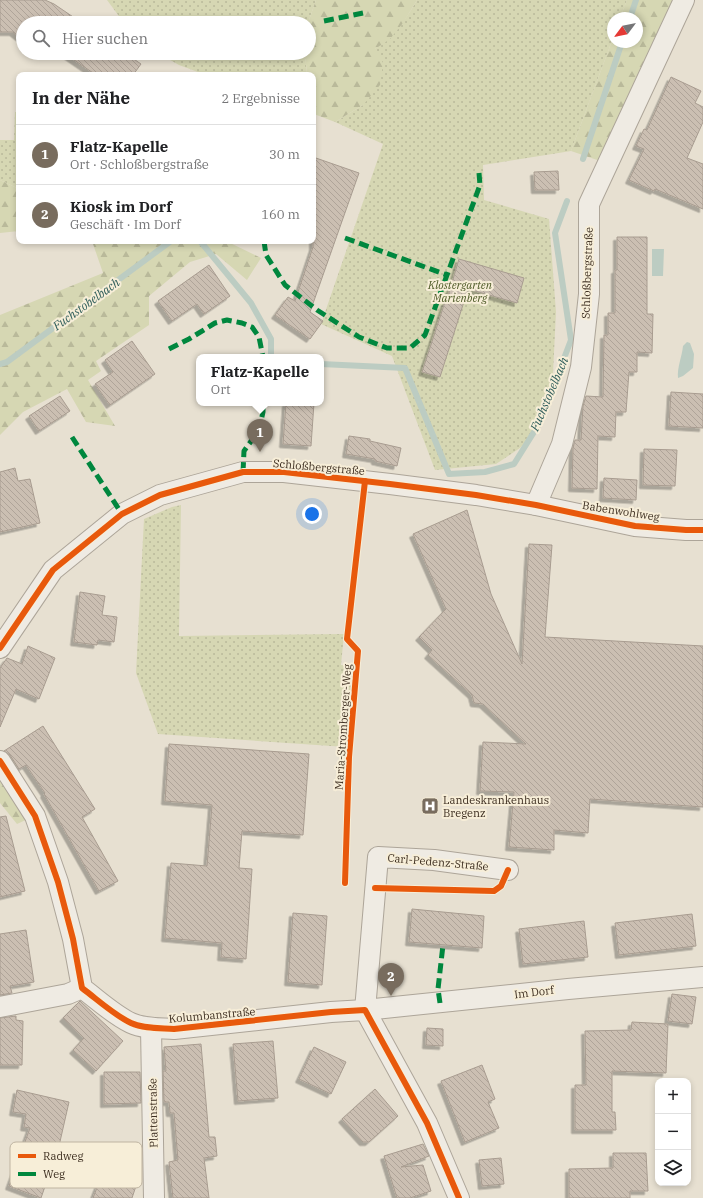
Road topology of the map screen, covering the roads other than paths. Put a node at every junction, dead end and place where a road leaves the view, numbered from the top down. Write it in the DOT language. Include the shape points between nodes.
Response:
graph roads {
  1 [pos="684,0"];
  2 [pos="536,505"];
  3 [pos="703,530"];
  4 [pos="0,648"];
  5 [pos="0,761"];
  6 [pos="508,870"];
  7 [pos="703,977"];
  8 [pos="82,988"];
  9 [pos="0,1008"];
  10 [pos="366,1010"];
  11 [pos="151,1028"];
  12 [pos="154,1198"];
  13 [pos="459,1198"];
  1 -- 2 [label="street, Schloßbergstraße" via="589,204 589,294 581,367 562,444"];
  2 -- 3 [label="street, Babenwohlweg" via="635,526"];
  2 -- 4 [label="street, Schloßbergstraße" via="476,495 284,472 243,472 160,495 122,514 53,570"];
  5 -- 8 [label="street" via="35,816 58,882 73,939"];
  6 -- 10 [label="street, Carl-Pedenz-Straße" via="434,860 378,857"];
  7 -- 10 [label="street, Im Dorf" via="568,988"];
  8 -- 9 [label="street" via="68,994"];
  8 -- 11 [label="street, Kolumbanstraße" via="131,1023"];
  10 -- 11 [label="street, Kolumbanstraße" via="174,1030"];
  10 -- 13 [label="street" via="427,1123"];
  11 -- 12 [label="street, Plattenstraße"];
}
